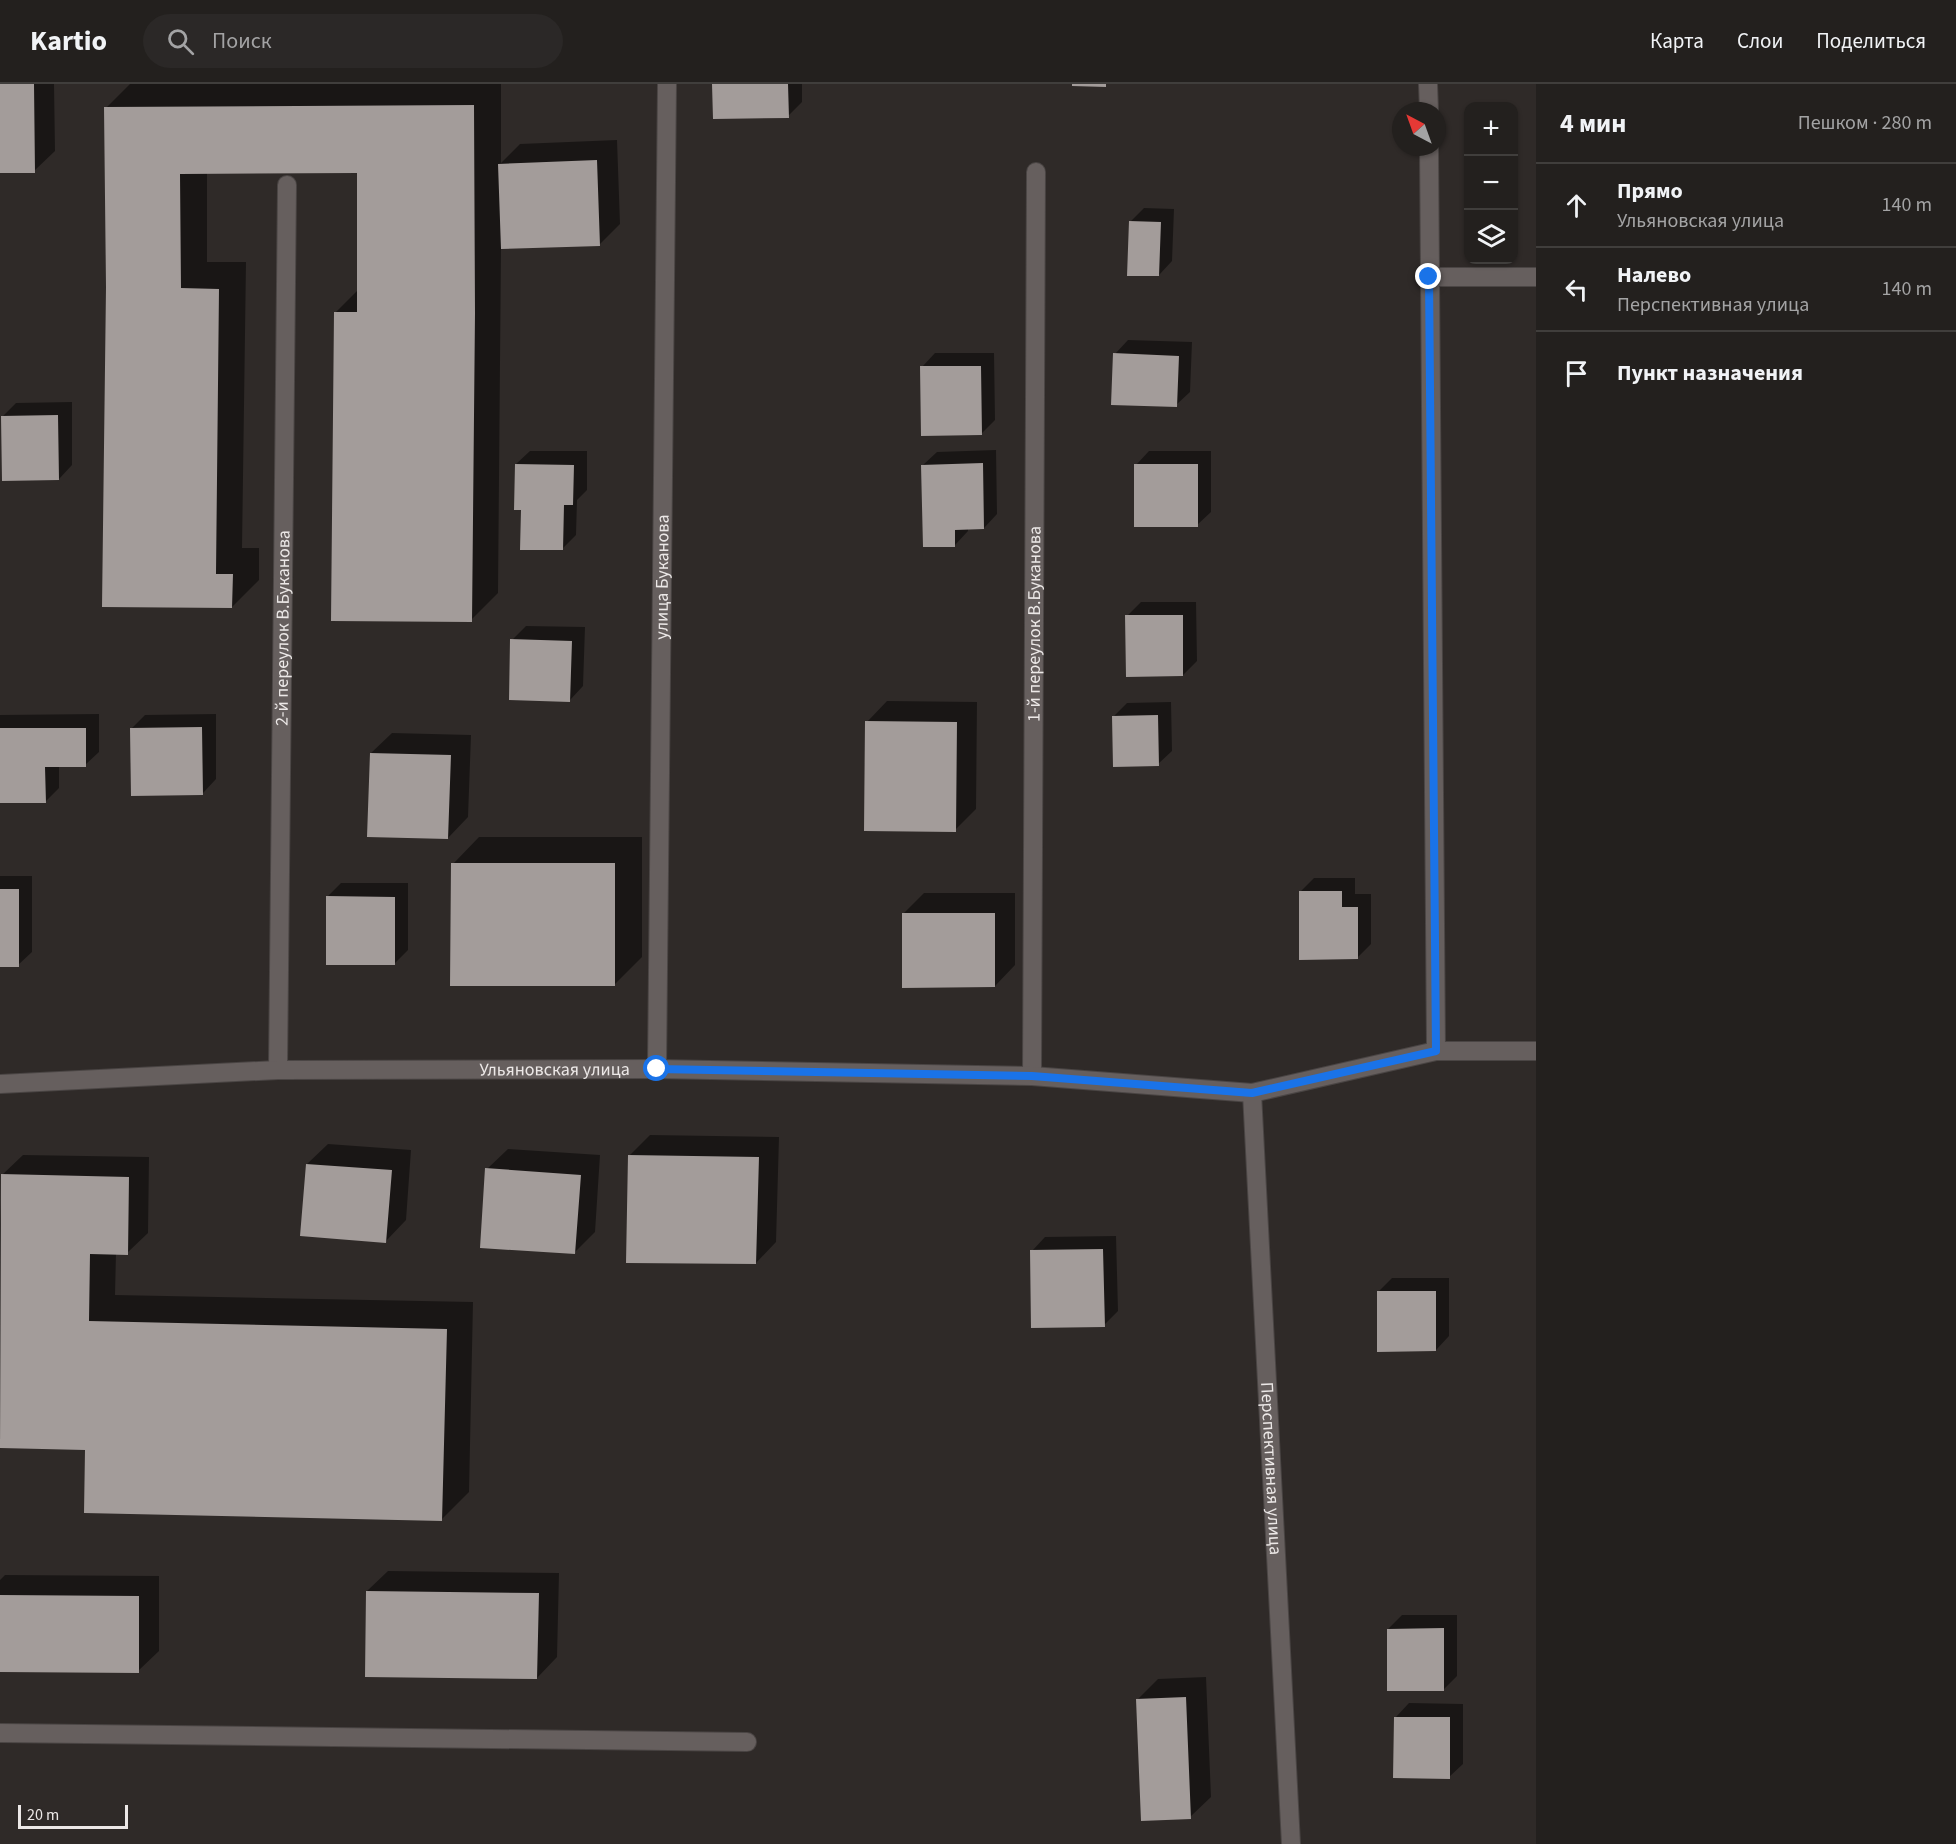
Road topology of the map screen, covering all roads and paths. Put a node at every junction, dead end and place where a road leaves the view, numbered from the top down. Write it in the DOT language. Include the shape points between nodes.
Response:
graph roads {
  1 [pos="667,84"];
  2 [pos="1428,84"];
  3 [pos="1429,102"];
  4 [pos="1429,156"];
  5 [pos="1036,172"];
  6 [pos="287,185"];
  7 [pos="1429,277"];
  8 [pos="1536,277"];
  9 [pos="1436,1051"];
  10 [pos="1536,1051"];
  11 [pos="657,1069"];
  12 [pos="278,1070"];
  13 [pos="1032,1076"];
  14 [pos="0,1084"];
  15 [pos="1252,1093"];
  16 [pos="0,1733"];
  17 [pos="747,1742"];
  18 [pos="1291,1844"];
  1 -- 11 [label="street, улица Буканова"];
  2 -- 3 [label="street"];
  4 -- 7 [label="street"];
  5 -- 13 [label="street, 1-й переулок В.Буканова"];
  6 -- 12 [label="street, 2-й переулок В.Буканова"];
  7 -- 8 [label="street"];
  7 -- 9 [label="street"];
  9 -- 10 [label="street, Ульяновская улица"];
  9 -- 15 [label="street, Ульяновская улица"];
  11 -- 12 [label="street, Ульяновская улица"];
  11 -- 13 [label="street, Ульяновская улица"];
  12 -- 14 [label="street, Ульяновская улица"];
  13 -- 15 [label="street, Ульяновская улица"];
  15 -- 18 [label="street, Перспективная улица"];
  16 -- 17 [label="street"];
}
